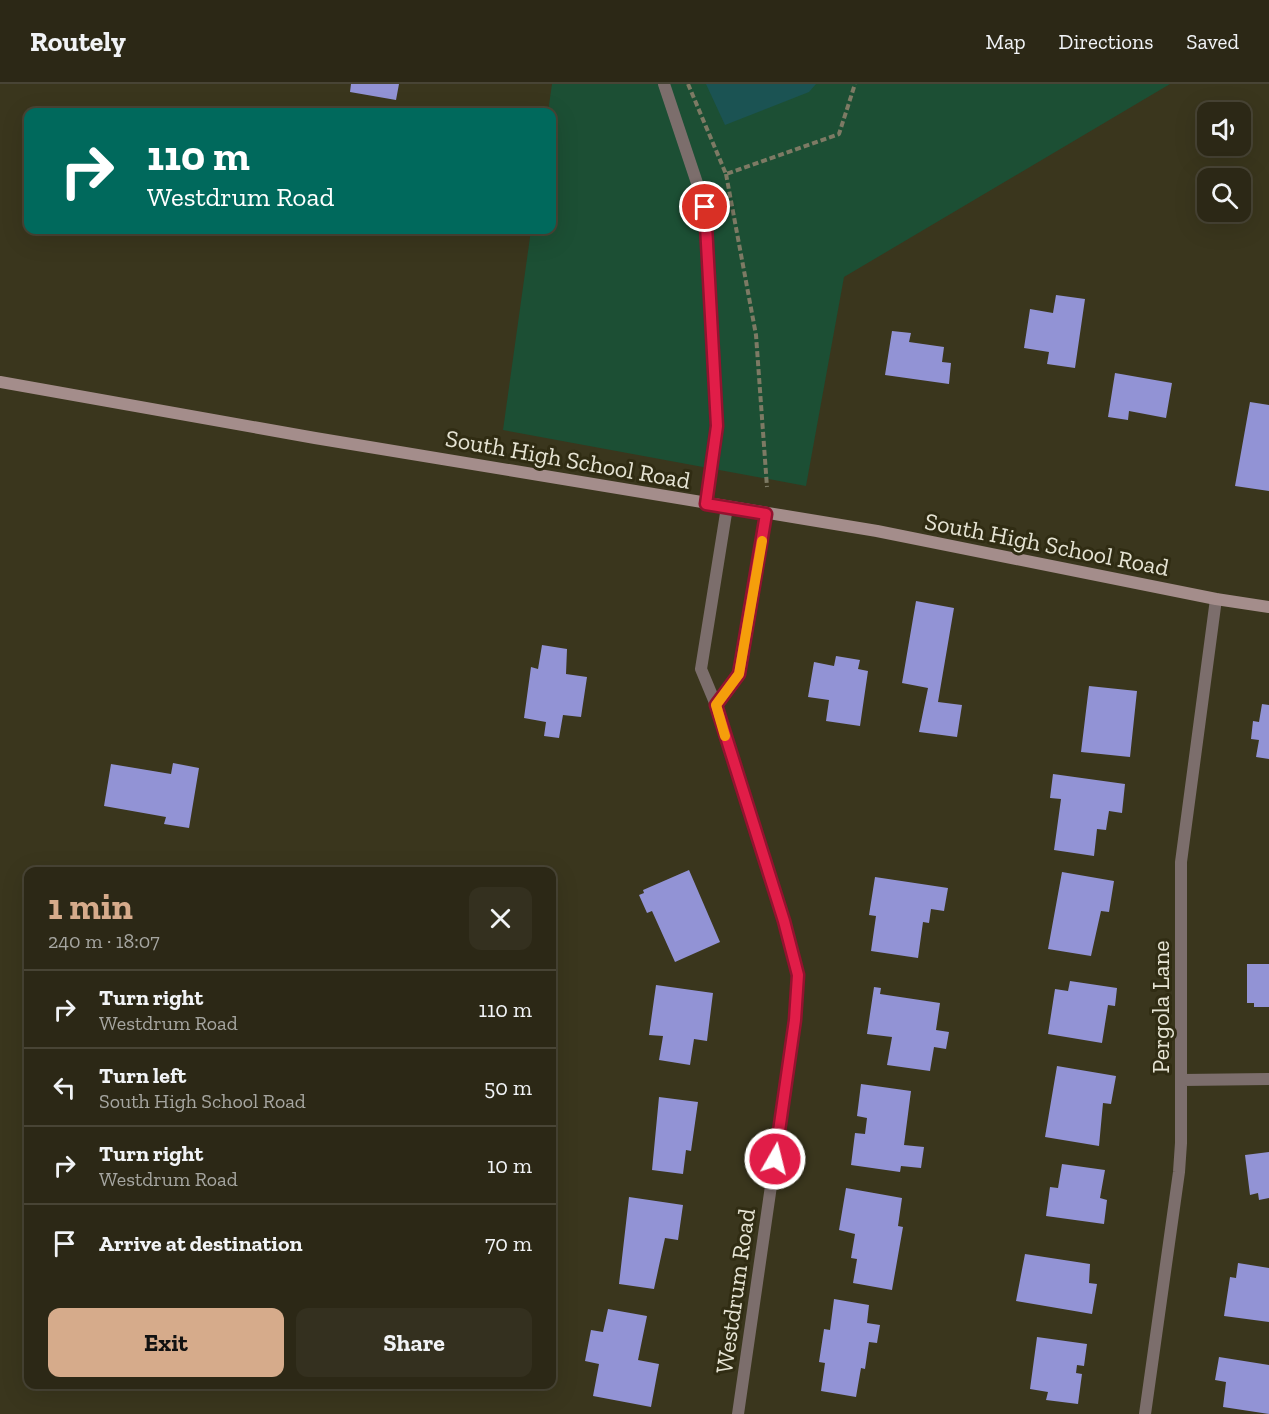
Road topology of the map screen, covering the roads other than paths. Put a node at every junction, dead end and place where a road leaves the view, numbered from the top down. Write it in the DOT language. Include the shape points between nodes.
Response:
graph roads {
  1 [pos="664,84"];
  2 [pos="0,382"];
  3 [pos="706,504"];
  4 [pos="727,507"];
  5 [pos="766,514"];
  6 [pos="1216,599"];
  7 [pos="1269,607"];
  8 [pos="716,705"];
  9 [pos="1269,1079"];
  10 [pos="1182,1080"];
  11 [pos="738,1414"];
  12 [pos="1145,1414"];
  1 -- 3 [label="street" via="705,207 717,426"];
  2 -- 3 [label="street, South High School Road"];
  3 -- 4 [label="street, South High School Road"];
  4 -- 5 [label="street, South High School Road"];
  4 -- 8 [label="street, Westdrum Road" via="701,669"];
  5 -- 6 [label="street, South High School Road" via="877,531"];
  5 -- 8 [label="street" via="739,674"];
  6 -- 7 [label="street, South High School Road"];
  6 -- 10 [label="street, Pergola Lane" via="1181,862"];
  8 -- 11 [label="street, Westdrum Road" via="798,975 795,1020"];
  9 -- 10 [label="street"];
  10 -- 12 [label="street, Pergola Lane" via="1179,1173"];
}
